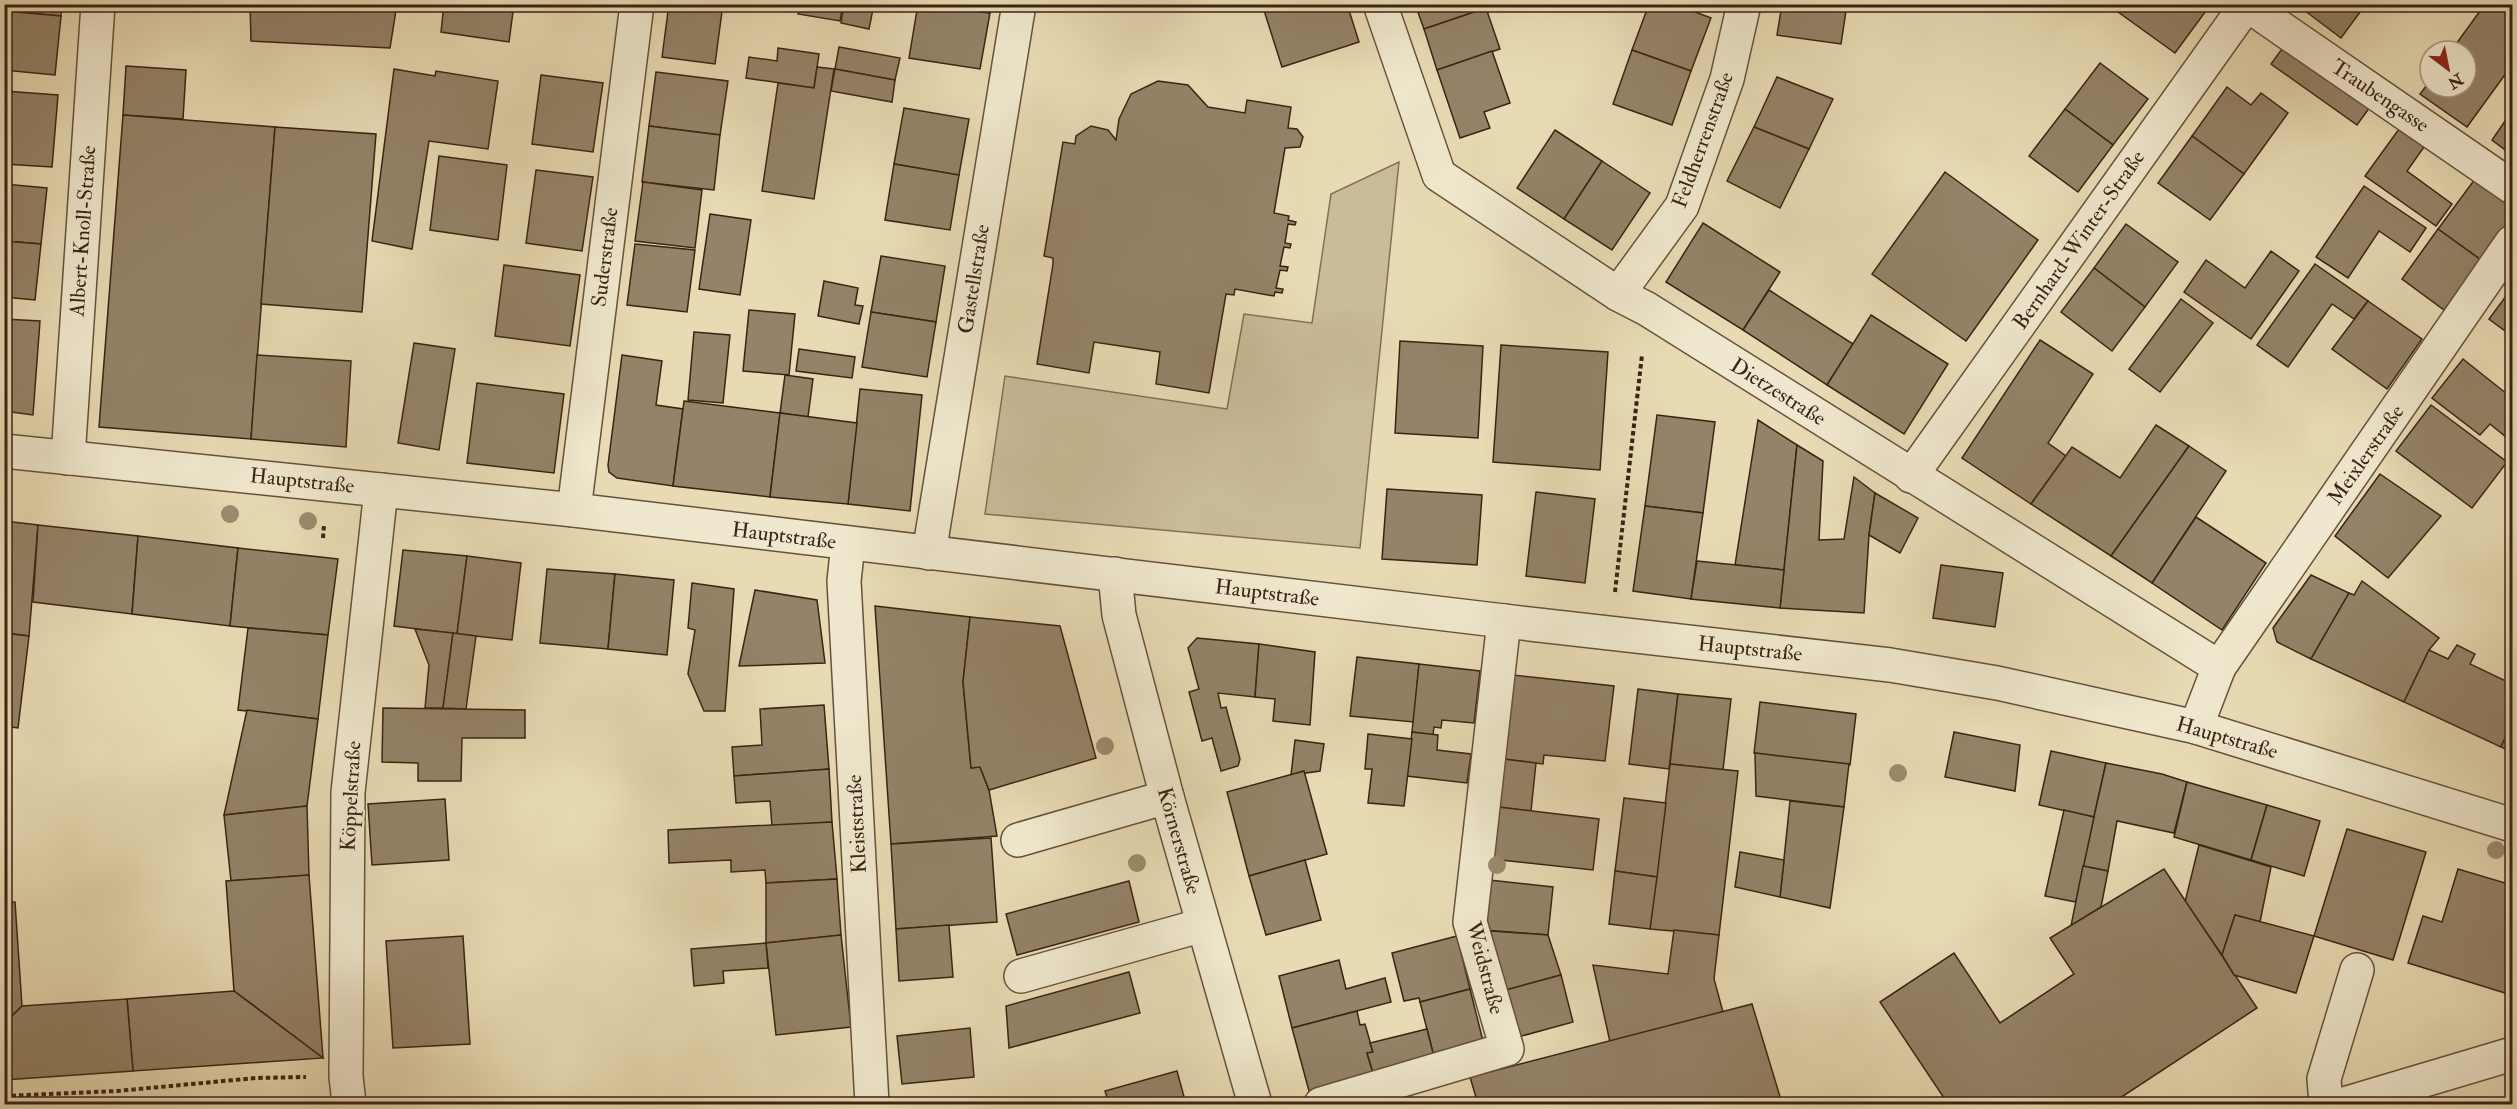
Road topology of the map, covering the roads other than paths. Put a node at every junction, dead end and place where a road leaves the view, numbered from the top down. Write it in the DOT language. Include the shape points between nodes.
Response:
graph roads {
  1 [pos="98,4"];
  2 [pos="637,4"];
  3 [pos="1019,4"];
  4 [pos="1380,4"];
  5 [pos="1744,4"];
  6 [pos="2246,5"];
  7 [pos="2512,187"];
  8 [pos="2512,242"];
  9 [pos="1618,294"];
  10 [pos="4,451"];
  11 [pos="68,458"];
  12 [pos="1911,476"];
  13 [pos="381,490"];
  14 [pos="574,510"];
  15 [pos="848,544"];
  16 [pos="929,553"];
  17 [pos="1115,574"];
  18 [pos="1504,621"];
  19 [pos="2219,667"];
  20 [pos="2196,727"];
  21 [pos="1167,797"];
  22 [pos="2512,825"];
  23 [pos="1018,840"];
  24 [pos="1203,925"];
  25 [pos="2357,970"];
  26 [pos="1021,976"];
  27 [pos="2512,1054"];
  28 [pos="348,1090"];
  29 [pos="872,1104"];
  30 [pos="1255,1104"];
  31 [pos="1321,1104"];
  32 [pos="2326,1104"];
  33 [pos="2344,1104"];
  1 -- 11 [label="street, Albert-Knoll-Straße"];
  2 -- 14 [label="street, Suderstraße"];
  3 -- 16 [label="street, Gastellstraße"];
  4 -- 9 [label="street, Dietzestraße" via="1438,175"];
  5 -- 9 [label="street, Feldherrenstraße" via="1727,79 1682,206"];
  6 -- 7 [label="street, Traubengasse"];
  6 -- 12 [label="street, Bernhard-Winter-Straße"];
  8 -- 19 [label="street, Meixlerstraße"];
  9 -- 12 [label="street, Dietzestraße"];
  10 -- 11 [label="street, Hauptstraße"];
  11 -- 13 [label="street, Hauptstraße"];
  12 -- 19 [label="street, Dietzestraße"];
  13 -- 14 [label="street, Hauptstraße"];
  13 -- 28 [label="street, Köppelstraße" via="348,792"];
  14 -- 15 [label="street, Hauptstraße"];
  15 -- 16 [label="street, Hauptstraße"];
  15 -- 29 [label="street, Kleiststraße" via="844,581"];
  16 -- 17 [label="street, Hauptstraße"];
  17 -- 18 [label="street, Hauptstraße"];
  17 -- 21 [label="street, Körnerstraße" via="1119,615"];
  18 -- 20 [label="street, Hauptstraße" via="1890,665 1997,682"];
  18 -- 31 [label="street, Weidstraße" via="1470,922 1508,1048"];
  19 -- 20 [label="street"];
  20 -- 22 [label="street, Hauptstraße"];
  21 -- 23 [label="street"];
  21 -- 24 [label="street, Körnerstraße"];
  24 -- 26 [label="street"];
  24 -- 30 [label="street, Körnerstraße"];
  25 -- 32 [label="street" via="2324,1078"];
  27 -- 33 [label="street"];
}
